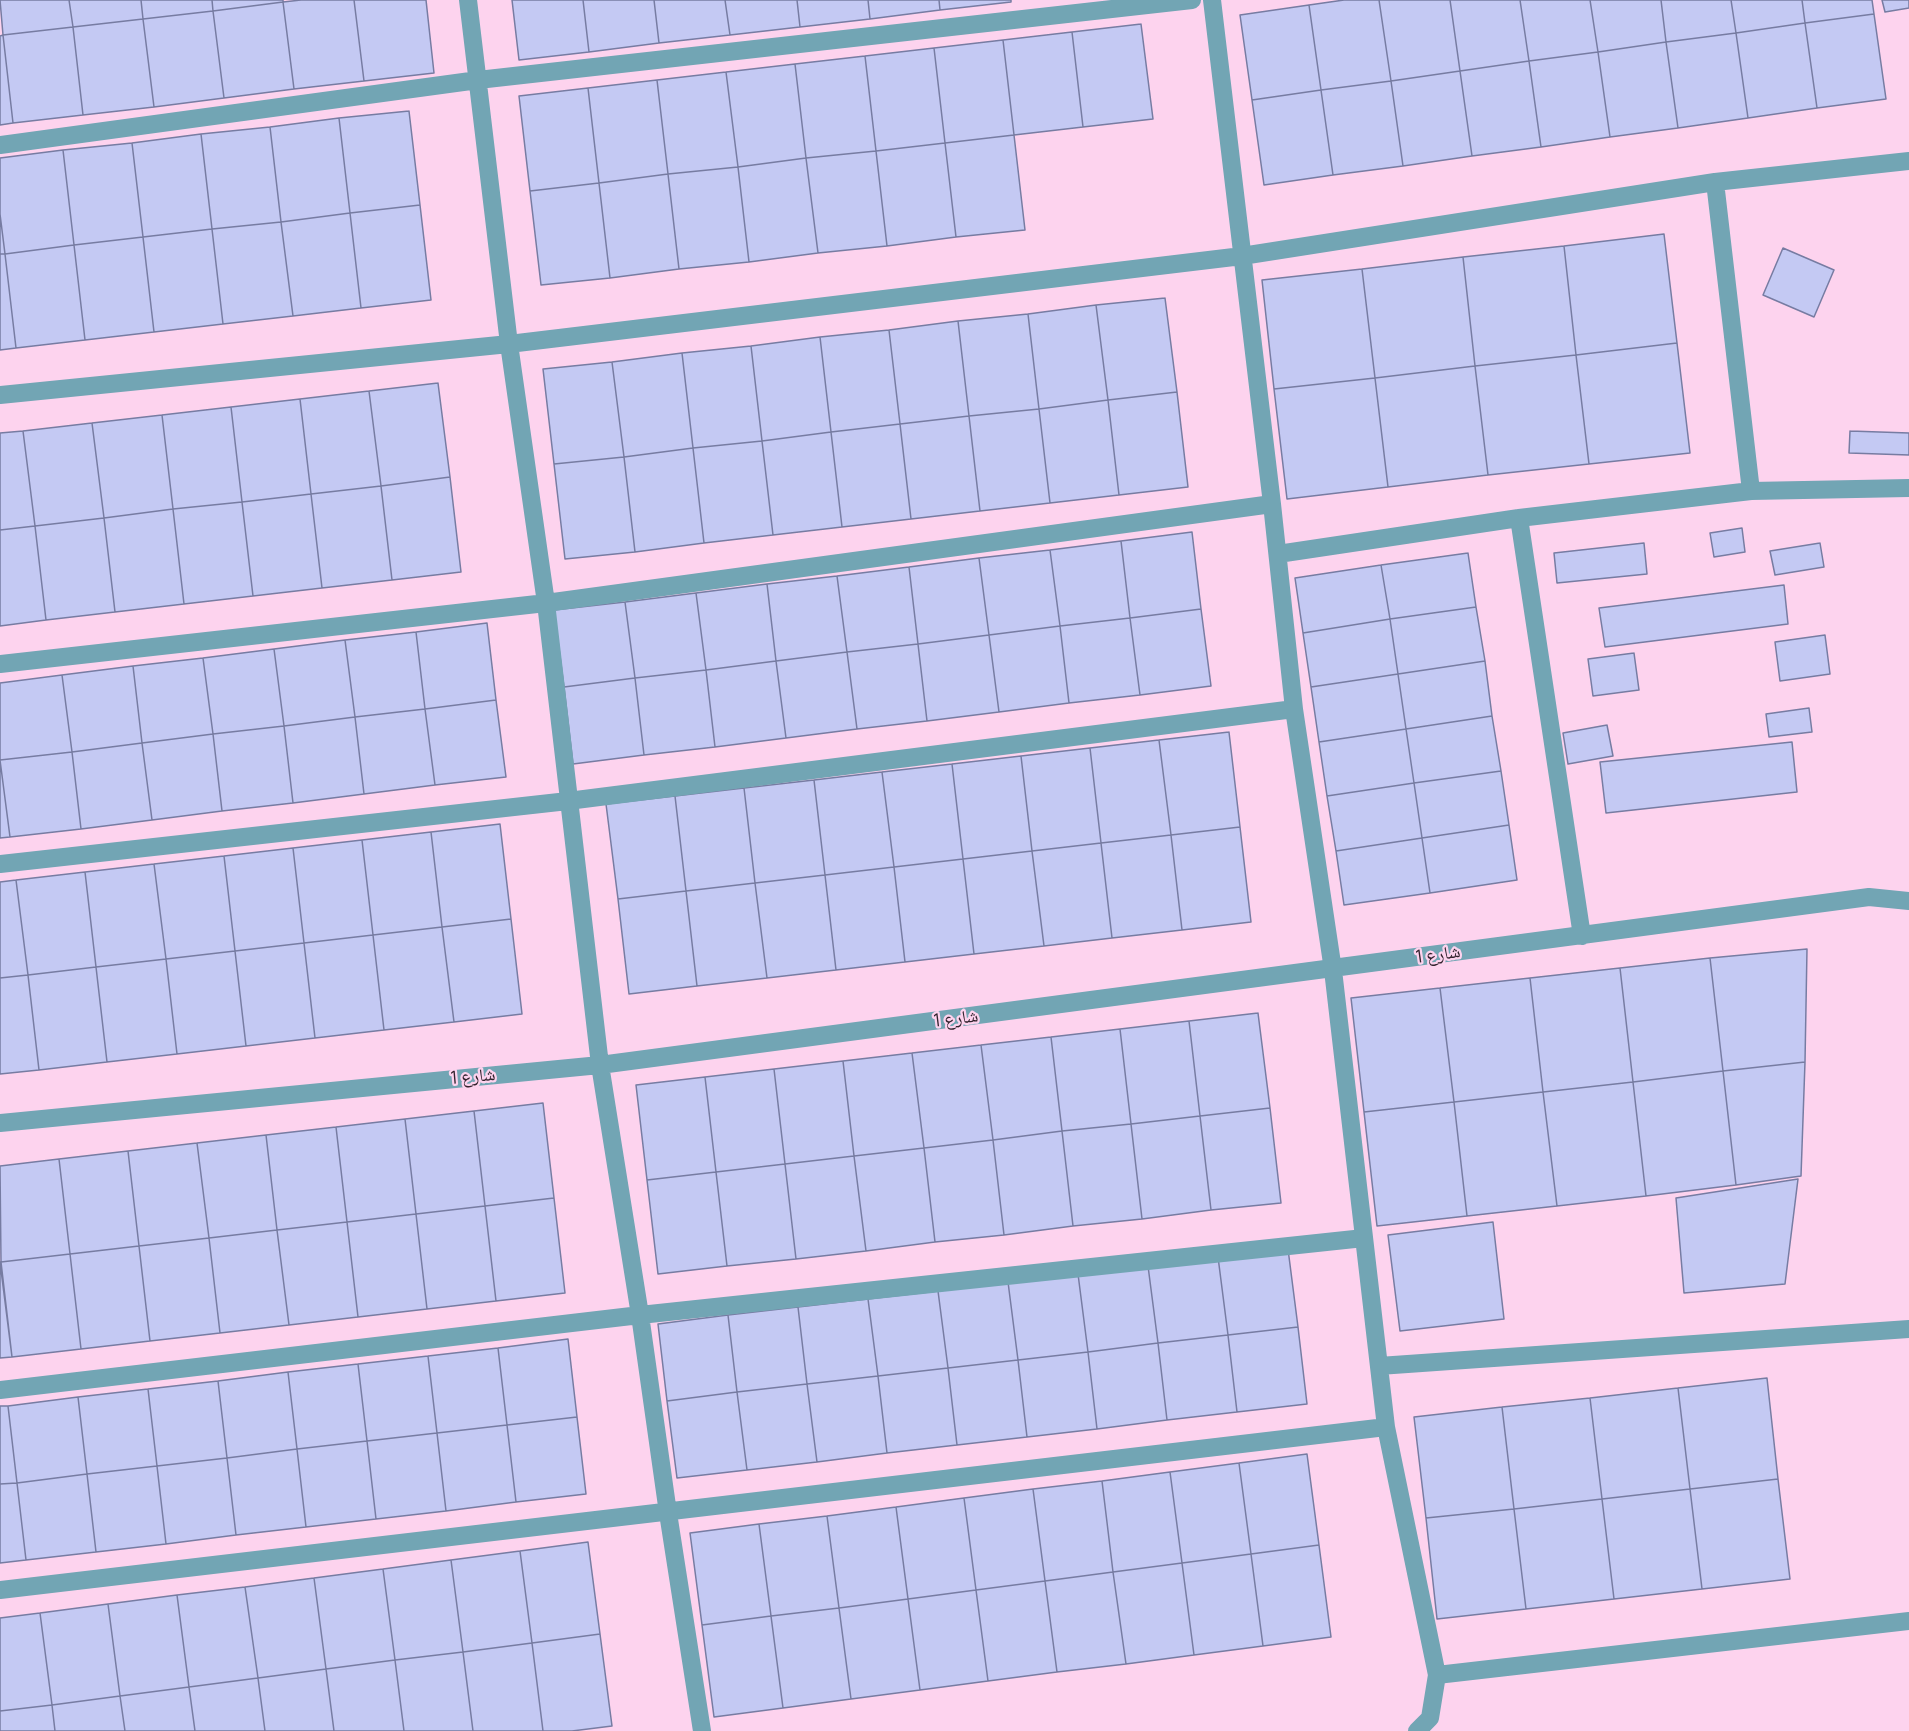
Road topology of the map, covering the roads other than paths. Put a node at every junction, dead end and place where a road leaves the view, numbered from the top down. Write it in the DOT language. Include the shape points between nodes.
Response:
graph roads {
  1 [pos="468,0"];
  2 [pos="1192,0"];
  3 [pos="1212,0"];
  4 [pos="478,80"];
  5 [pos="0,145"];
  6 [pos="1909,161"];
  7 [pos="1715,183"];
  8 [pos="1242,256"];
  9 [pos="509,344"];
  10 [pos="0,395"];
  11 [pos="1909,488"];
  12 [pos="1751,491"];
  13 [pos="1272,504"];
  14 [pos="1519,518"];
  15 [pos="1278,554"];
  16 [pos="546,603"];
  17 [pos="0,664"];
  18 [pos="1294,709"];
  19 [pos="568,801"];
  20 [pos="0,864"];
  21 [pos="1909,901"];
  22 [pos="1582,936"];
  23 [pos="1333,969"];
  24 [pos="600,1065"];
  25 [pos="0,1123"];
  26 [pos="1364,1238"];
  27 [pos="640,1315"];
  28 [pos="1909,1329"];
  29 [pos="1379,1366"];
  30 [pos="0,1390"];
  31 [pos="1386,1428"];
  32 [pos="668,1513"];
  33 [pos="0,1590"];
  34 [pos="1909,1621"];
  35 [pos="1437,1675"];
  36 [pos="702,1731"];
  37 [pos="1417,1731"];
  1 -- 4 [label="street"];
  2 -- 4 [label="street"];
  3 -- 8 [label="street"];
  4 -- 5 [label="street"];
  4 -- 9 [label="street"];
  6 -- 7 [label="street"];
  7 -- 8 [label="street"];
  7 -- 12 [label="street"];
  8 -- 9 [label="street"];
  8 -- 13 [label="street"];
  9 -- 10 [label="street"];
  9 -- 16 [label="street"];
  11 -- 12 [label="street"];
  12 -- 14 [label="street"];
  13 -- 15 [label="street"];
  13 -- 16 [label="street"];
  14 -- 15 [label="street"];
  14 -- 22 [label="street"];
  15 -- 18 [label="street"];
  16 -- 17 [label="street"];
  16 -- 19 [label="street"];
  18 -- 19 [label="street"];
  18 -- 23 [label="street"];
  19 -- 20 [label="street"];
  19 -- 24 [label="street"];
  21 -- 22 [label="street, شارع 1" via="1869,897"];
  22 -- 23 [label="street, شارع 1"];
  23 -- 24 [label="street, شارع 1"];
  23 -- 26 [label="street"];
  24 -- 25 [label="street, شارع 1"];
  24 -- 27 [label="street"];
  26 -- 27 [label="street"];
  26 -- 29 [label="street"];
  27 -- 30 [label="street"];
  27 -- 32 [label="street"];
  28 -- 29 [label="street"];
  29 -- 31 [label="street"];
  31 -- 32 [label="street"];
  31 -- 35 [label="street"];
  32 -- 33 [label="street"];
  32 -- 36 [label="street"];
  34 -- 35 [label="street"];
  35 -- 37 [label="street" via="1430,1718"];
}
